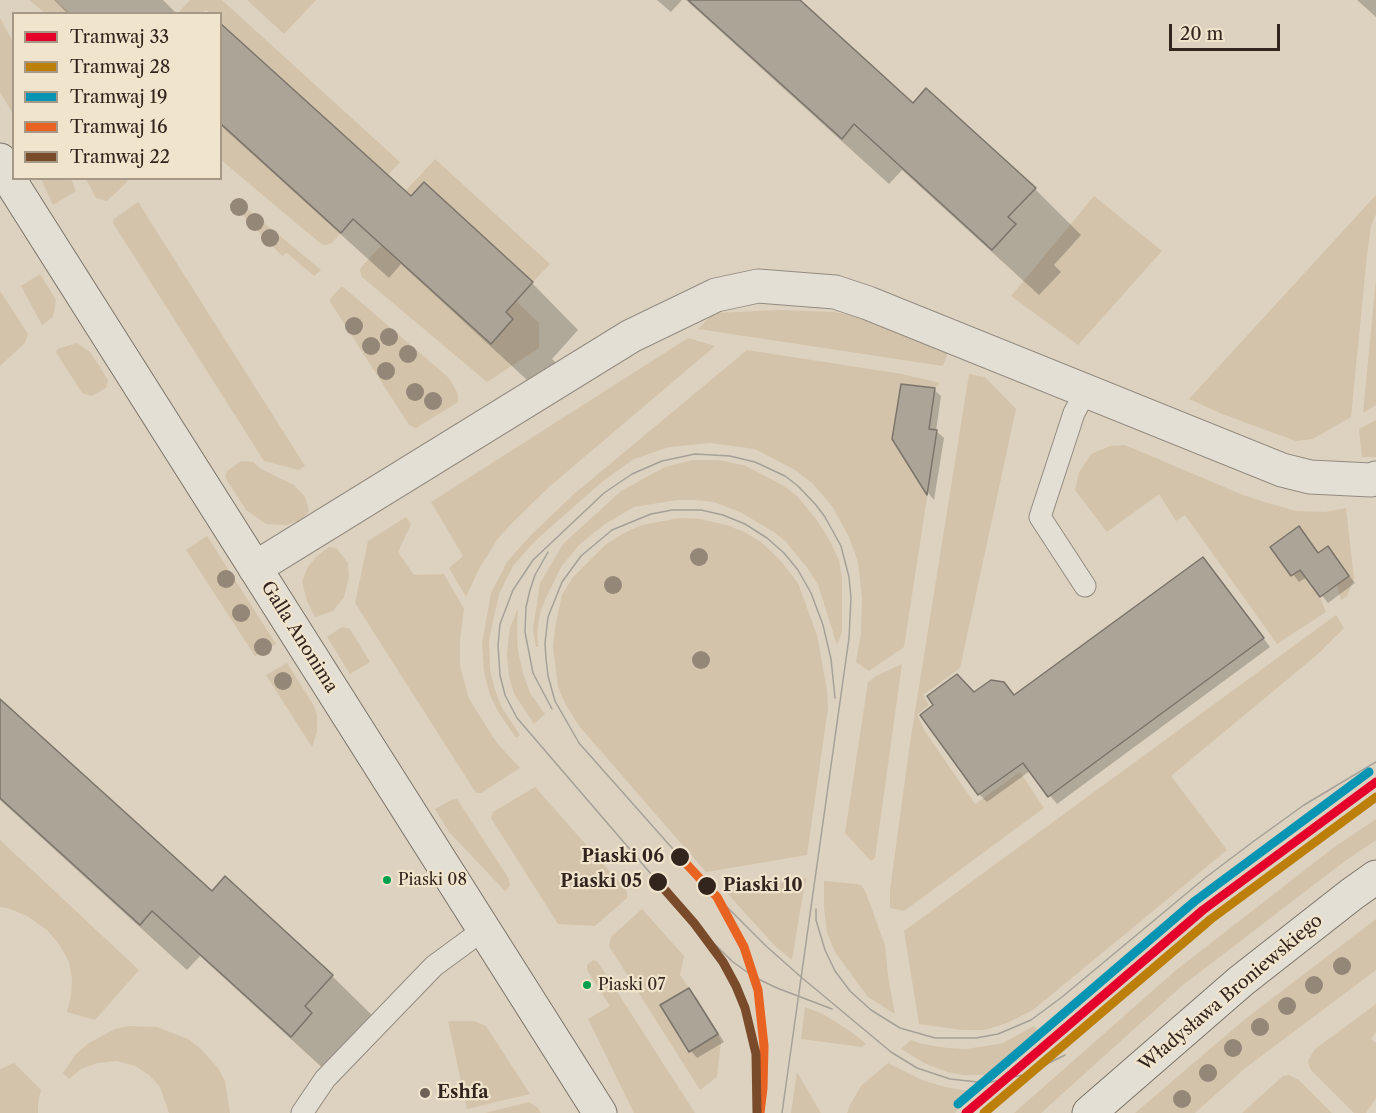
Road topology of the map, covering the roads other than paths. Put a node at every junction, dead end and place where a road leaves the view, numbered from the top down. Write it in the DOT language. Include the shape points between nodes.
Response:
graph roads {
  1 [pos="0,160"];
  2 [pos="1086,391"];
  3 [pos="1376,478"];
  4 [pos="255,568"];
  5 [pos="1085,586"];
  6 [pos="1376,877"];
  7 [pos="483,930"];
  8 [pos="302,1113"];
  9 [pos="600,1113"];
  10 [pos="1089,1113"];
  1 -- 4 [label="street, Galla Anonima"];
  2 -- 3 [label="street" via="1282,470 1310,477"];
  2 -- 4 [label="street" via="835,292 758,286 716,295 631,336"];
  2 -- 5 [label="lane" via="1074,413 1040,517"];
  4 -- 7 [label="street, Galla Anonima"];
  6 -- 10 [label="street, Władysława Broniewskiego" via="1241,981"];
  7 -- 8 [label="lane" via="434,966 325,1079"];
  7 -- 9 [label="street, Galla Anonima"];
}
